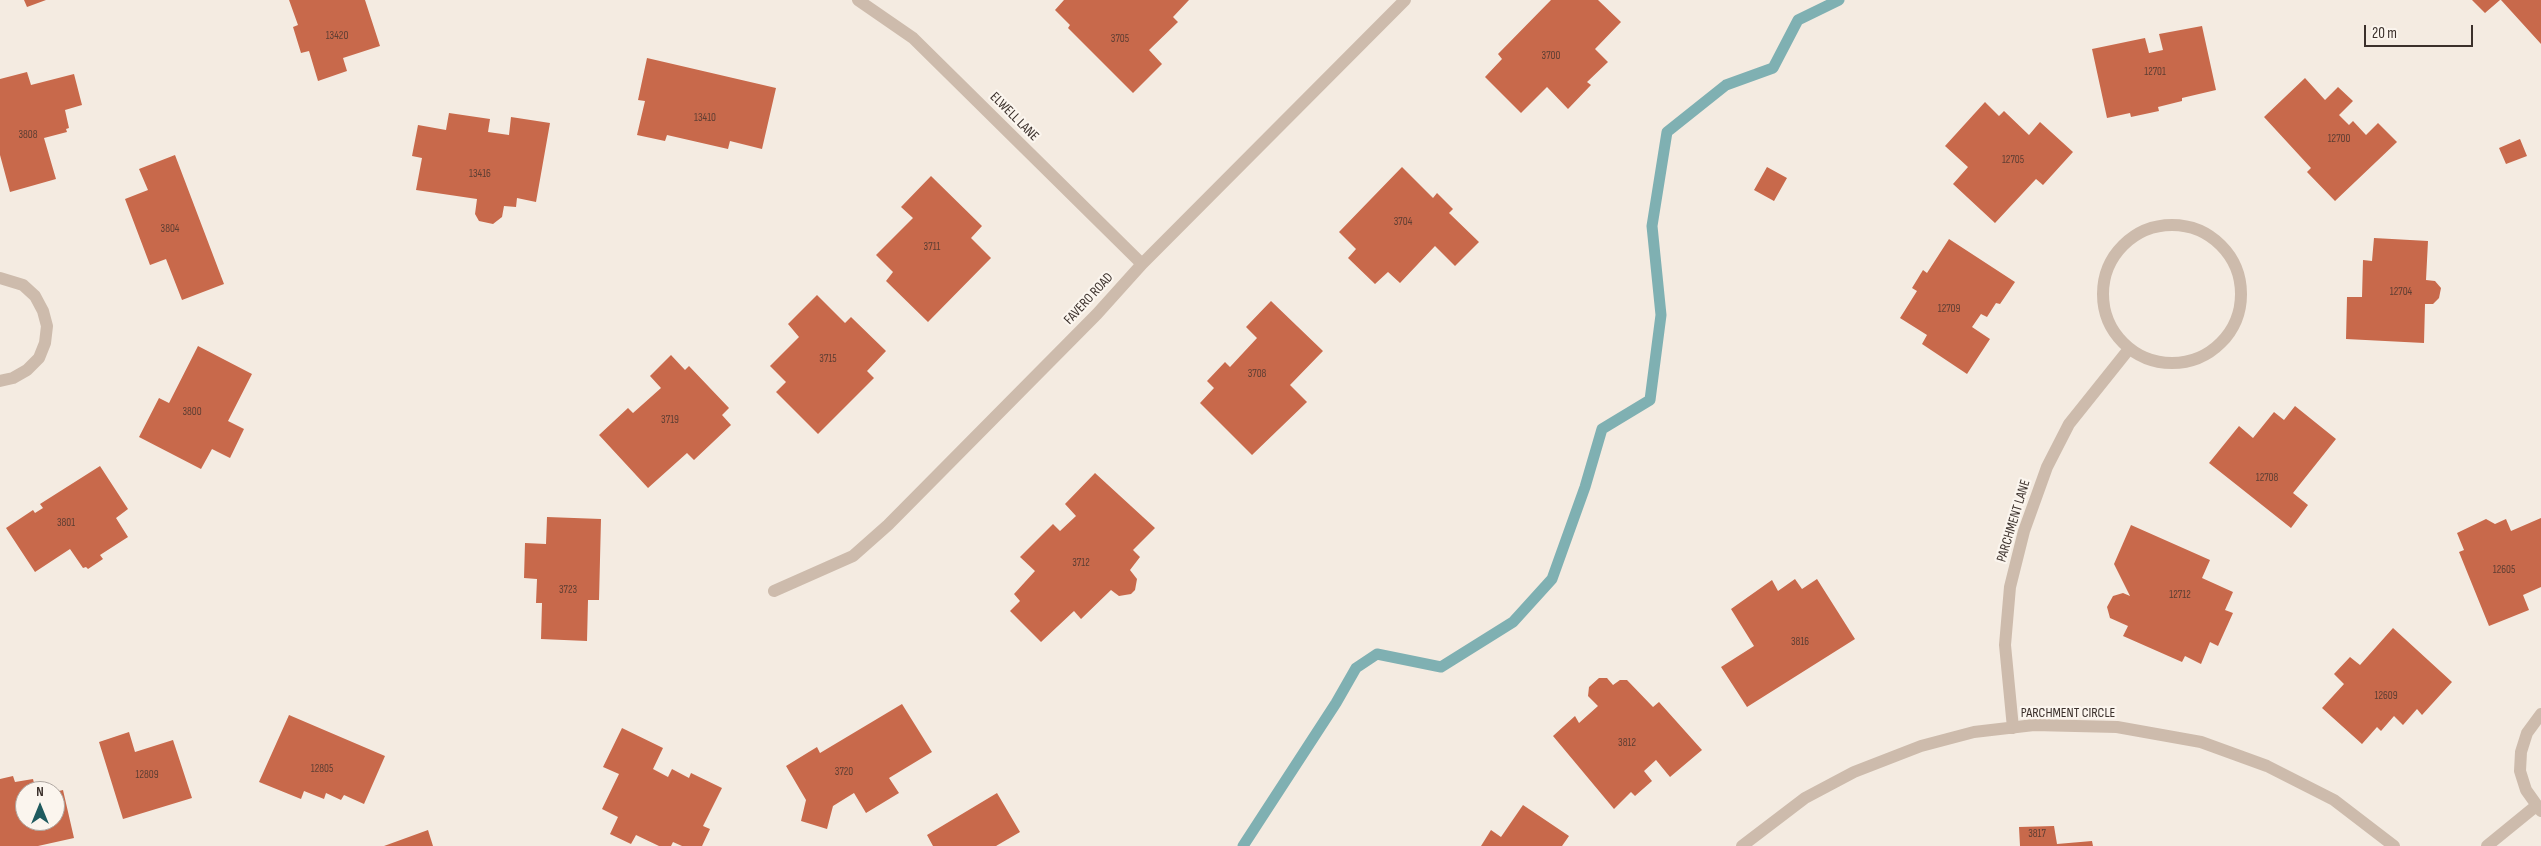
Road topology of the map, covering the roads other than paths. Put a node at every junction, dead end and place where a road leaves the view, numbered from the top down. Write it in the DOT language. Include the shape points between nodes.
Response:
graph roads {
  1 [pos="858,0"];
  2 [pos="1405,0"];
  3 [pos="1142,264"];
  4 [pos="0,278"];
  5 [pos="2129,349"];
  6 [pos="0,381"];
  7 [pos="774,591"];
  8 [pos="2541,714"];
  9 [pos="2013,728"];
  10 [pos="2538,808"];
  11 [pos="1742,846"];
  12 [pos="2394,846"];
  13 [pos="2487,846"];
  1 -- 3 [label="street, ELWELL LANE" via="912,38"];
  2 -- 3 [label="street, FAVERO ROAD"];
  3 -- 7 [label="street, FAVERO ROAD" via="888,525 853,556"];
  4 -- 6 [label="street" via="23,285 35,296 47,326 45,343 38,358 27,370"];
  5 -- 5 [label="street" via="2165,363 2185,362 2203,356 2220,344 2232,329 2239,310 2238,272 2215,240 2198,230 2159,226 2124,244 2104,278 2102,297 2106,317 2115,334"];
  5 -- 9 [label="street, PARCHMENT LANE" via="2069,424 2047,467 2024,531 2010,587 2005,645"];
  8 -- 10 [label="street" via="2526,733 2520,771 2526,790"];
  9 -- 11 [label="street, PARCHMENT CIRCLE" via="1974,732 1921,746 1854,772 1805,798"];
  9 -- 12 [label="street, PARCHMENT CIRCLE" via="2034,725 2118,727 2201,742 2267,766 2334,800"];
  10 -- 13 [label="street"];
}
